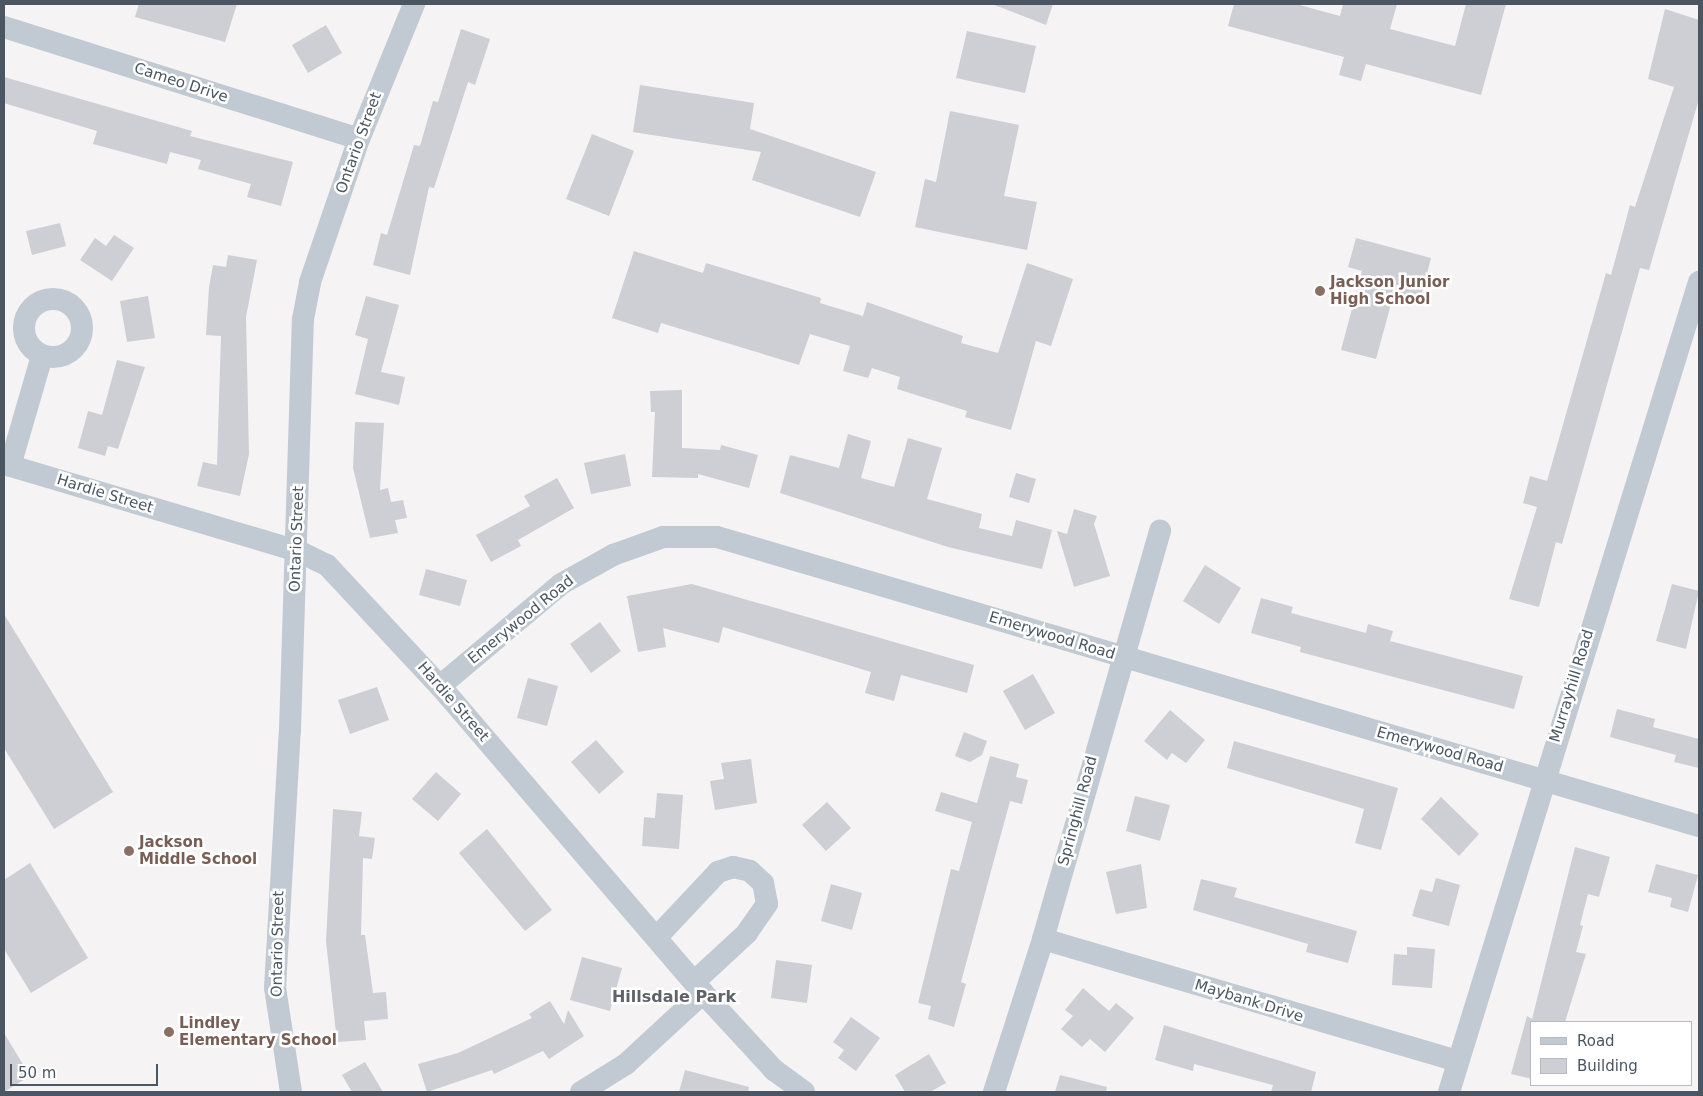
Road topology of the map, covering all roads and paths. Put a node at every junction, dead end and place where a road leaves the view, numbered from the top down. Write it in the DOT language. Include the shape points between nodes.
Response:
graph roads {
  1 [pos="414,4"];
  2 [pos="4,27"];
  3 [pos="359,139"];
  4 [pos="1699,282"];
  5 [pos="42,356"];
  6 [pos="7,465"];
  7 [pos="1160,530"];
  8 [pos="298,550"];
  9 [pos="1121,656"];
  10 [pos="440,686"];
  11 [pos="1543,780"];
  12 [pos="1699,826"];
  13 [pos="656,938"];
  14 [pos="1043,939"];
  15 [pos="698,988"];
  16 [pos="1457,1061"];
  17 [pos="291,1092"];
  18 [pos="582,1092"];
  19 [pos="804,1092"];
  20 [pos="994,1092"];
  21 [pos="1449,1092"];
  1 -- 3 [label="street, Ontario Street"];
  2 -- 3 [label="street, Cameo Drive"];
  3 -- 8 [label="street, Ontario Street" via="310,282 303,319"];
  4 -- 11 [label="street, Murrayhill Road"];
  5 -- 6 [label="street"];
  6 -- 8 [label="street, Hardie Street"];
  7 -- 9 [label="street, Springhill Road"];
  8 -- 10 [label="street, Hardie Street" via="328,565"];
  8 -- 17 [label="street, Ontario Street" via="275,988"];
  9 -- 10 [label="street, Emerywood Road" via="718,537 663,537 613,555 561,584"];
  9 -- 11 [label="street, Emerywood Road"];
  9 -- 14 [label="street, Springhill Road"];
  10 -- 13 [label="street, Hardie Street"];
  11 -- 12 [label="street, Emerywood Road"];
  11 -- 16 [label="street, Murrayhill Road"];
  13 -- 15 [label="street, Hardie Street"];
  13 -- 15 [label="street" via="718,872 742,869 764,883 767,904 747,933"];
  14 -- 16 [label="street, Maybank Drive"];
  14 -- 20 [label="street, Springhill Road"];
  15 -- 18 [label="street" via="626,1064"];
  15 -- 19 [label="street, Hardie Street" via="774,1070"];
  16 -- 21 [label="street, Murrayhill Road"];
}
